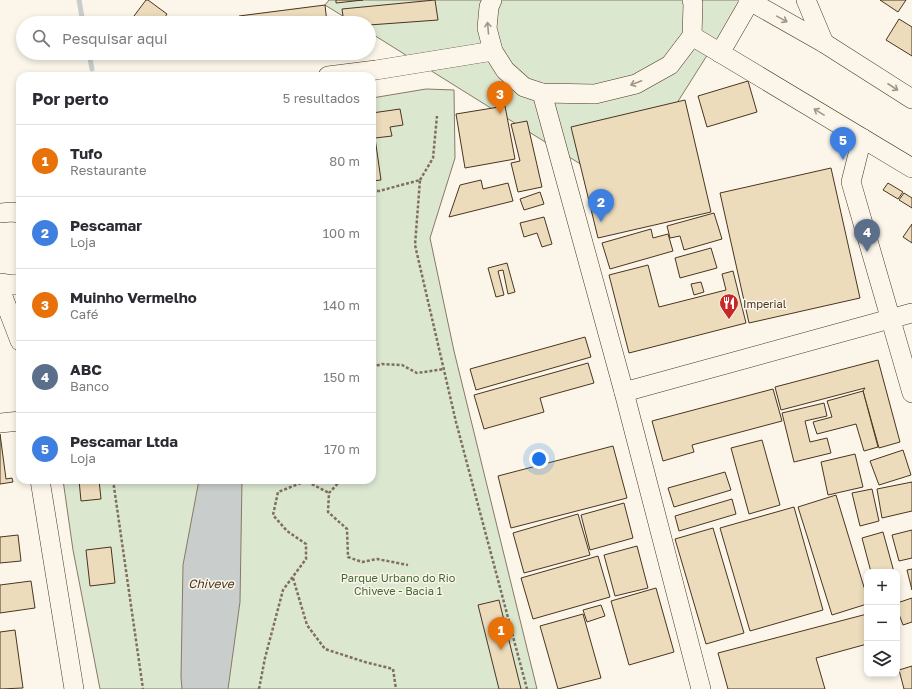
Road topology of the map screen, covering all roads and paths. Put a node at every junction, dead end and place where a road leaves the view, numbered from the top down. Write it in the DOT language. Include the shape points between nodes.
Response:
graph roads {
  1 [pos="492,0"];
  2 [pos="692,0"];
  3 [pos="806,0"];
  4 [pos="749,1"];
  5 [pos="692,36"];
  6 [pos="824,43"];
  7 [pos="493,52"];
  8 [pos="720,53"];
  9 [pos="360,72"];
  10 [pos="542,93"];
  11 [pos="912,99"];
  12 [pos="437,116"];
  13 [pos="862,138"];
  14 [pos="912,168"];
  15 [pos="420,180"];
  16 [pos="376,191"];
  17 [pos="16,212"];
  18 [pos="0,213"];
  19 [pos="0,284"];
  20 [pos="16,284"];
  21 [pos="0,289"];
  22 [pos="912,313"];
  23 [pos="892,319"];
  24 [pos="16,327"];
  25 [pos="376,366"];
  26 [pos="444,369"];
  27 [pos="624,392"];
  28 [pos="912,393"];
  29 [pos="16,421"];
  30 [pos="0,423"];
  31 [pos="41,484"];
  32 [pos="114,484"];
  33 [pos="298,484"];
  34 [pos="312,484"];
  35 [pos="337,484"];
  36 [pos="329,493"];
  37 [pos="408,565"];
  38 [pos="293,577"];
  39 [pos="74,689"];
  40 [pos="143,689"];
  41 [pos="259,689"];
  42 [pos="396,689"];
  43 [pos="527,689"];
  44 [pos="702,689"];
  7 -- 1 [label="street, one-way" via="487,28"];
  2 -- 5 [label="street"];
  3 -- 6 [label="street"];
  4 -- 6 [label="street, one-way"];
  4 -- 8 [label="street"];
  5 -- 8 [label="street"];
  5 -- 10 [label="street, one-way" via="670,65 636,84 595,94"];
  6 -- 11 [label="street, one-way"];
  7 -- 9 [label="street"];
  7 -- 10 [label="street" via="505,70 524,87"];
  13 -- 8 [label="street, one-way"];
  10 -- 27 [label="street"];
  12 -- 15 [label="path" via="433,158"];
  13 -- 14 [label="street"];
  13 -- 23 [label="street" via="851,182"];
  15 -- 16 [label="path"];
  15 -- 26 [label="path" via="415,245"];
  17 -- 18 [label="street"];
  19 -- 20 [label="street"];
  21 -- 24 [label="street"];
  22 -- 23 [label="street"];
  23 -- 27 [label="street"];
  23 -- 28 [label="street"];
  25 -- 26 [label="path" via="402,365 417,373"];
  26 -- 43 [label="path"];
  27 -- 44 [label="street"];
  29 -- 30 [label="street"];
  31 -- 39 [label="street"];
  32 -- 40 [label="path"];
  33 -- 38 [label="path" via="278,492 273,515 287,530 306,544 306,559"];
  34 -- 36 [label="path"];
  35 -- 36 [label="path"];
  36 -- 37 [label="path" via="328,512 347,529 348,557 362,562 377,559"];
  38 -- 41 [label="path" via="283,590"];
  38 -- 42 [label="path" via="307,625 325,649 393,669"];
}
